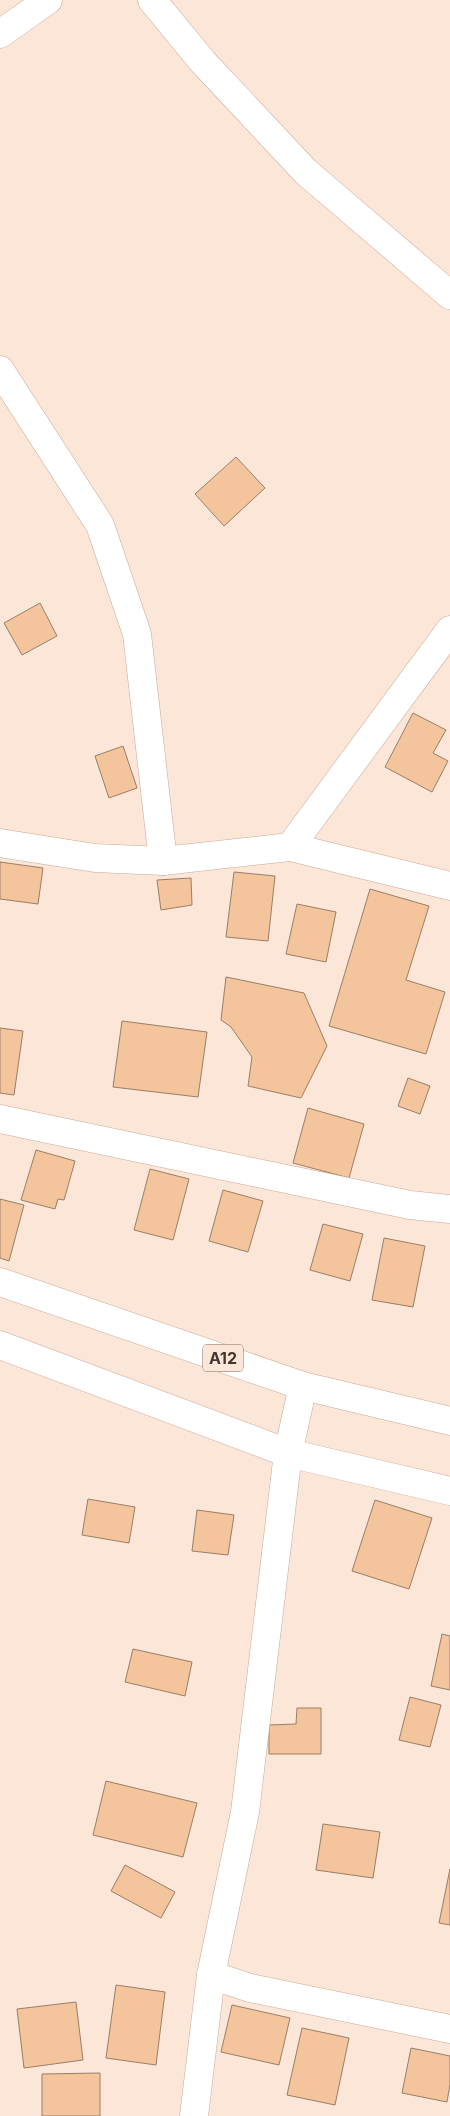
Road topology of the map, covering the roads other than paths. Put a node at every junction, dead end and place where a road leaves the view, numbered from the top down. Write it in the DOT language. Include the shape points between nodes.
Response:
graph roads {
  1 [pos="48,0"];
  2 [pos="152,0"];
  3 [pos="0,34"];
  4 [pos="450,295"];
  5 [pos="0,370"];
  6 [pos="450,630"];
  7 [pos="0,843"];
  8 [pos="290,847"];
  9 [pos="163,861"];
  10 [pos="450,886"];
  11 [pos="0,1118"];
  12 [pos="450,1210"];
  13 [pos="0,1282"];
  14 [pos="0,1345"];
  15 [pos="303,1386"];
  16 [pos="450,1420"];
  17 [pos="288,1453"];
  18 [pos="450,1491"];
  19 [pos="211,1975"];
  20 [pos="450,2029"];
  21 [pos="194,2116"];
  1 -- 3 [label="main road"];
  2 -- 4 [label="main road" via="203,62 306,172"];
  5 -- 9 [label="main road" via="100,525 137,634"];
  6 -- 8 [label="main road"];
  7 -- 9 [label="main road" via="95,858"];
  8 -- 9 [label="main road"];
  8 -- 10 [label="main road"];
  11 -- 12 [label="main road" via="410,1205"];
  13 -- 15 [label="main road, A12"];
  14 -- 17 [label="main road"];
  15 -- 16 [label="main road, A12"];
  15 -- 17 [label="main road"];
  17 -- 18 [label="main road"];
  17 -- 19 [label="main road" via="245,1812"];
  19 -- 20 [label="main road" via="250,1988"];
  19 -- 21 [label="main road"];
}
